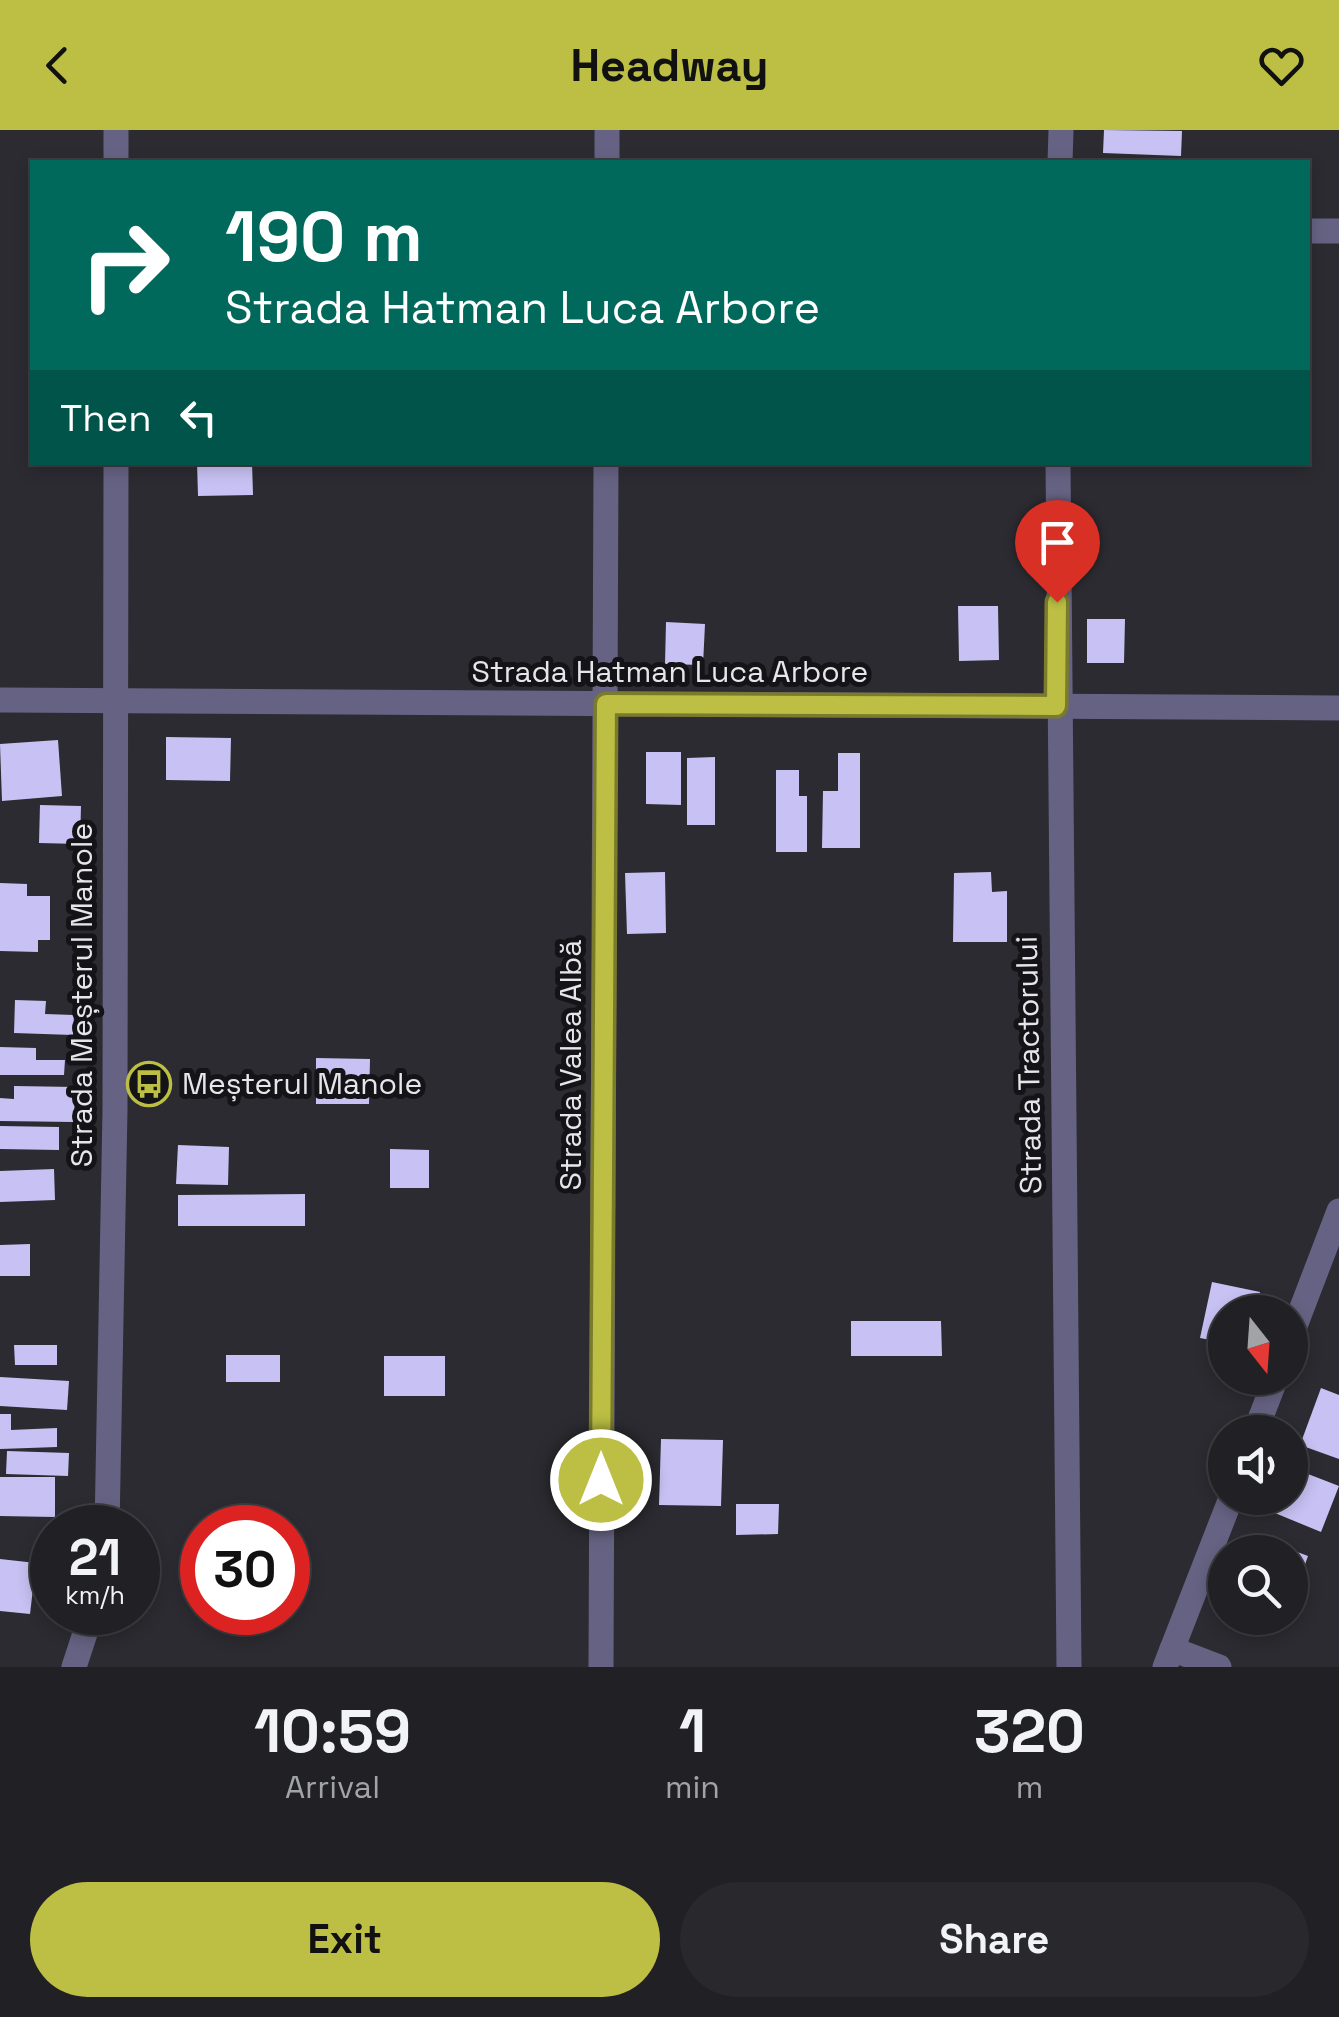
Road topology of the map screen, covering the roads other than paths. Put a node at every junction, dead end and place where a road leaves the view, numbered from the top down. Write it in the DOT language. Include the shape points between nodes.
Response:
graph roads {
  1 [pos="116,130"];
  2 [pos="608,130"];
  3 [pos="1060,130"];
  4 [pos="116,160"];
  5 [pos="607,160"];
  6 [pos="1060,160"];
  7 [pos="1310,231"];
  8 [pos="1339,231"];
  9 [pos="116,465"];
  10 [pos="606,465"];
  11 [pos="1058,465"];
  12 [pos="0,700"];
  13 [pos="116,700"];
  14 [pos="606,704"];
  15 [pos="1056,706"];
  16 [pos="1339,708"];
  17 [pos="1338,1214"];
  18 [pos="1307,1295"];
  19 [pos="107,1505"];
  20 [pos="1224,1515"];
  21 [pos="84,1635"];
  22 [pos="1168,1658"];
  23 [pos="74,1667"];
  24 [pos="601,1667"];
  25 [pos="1068,1667"];
  26 [pos="1219,1667"];
  1 -- 4 [label="street"];
  2 -- 5 [label="street"];
  3 -- 6 [label="street"];
  7 -- 8 [label="street"];
  9 -- 13 [label="street, Strada Meșterul Manole"];
  10 -- 14 [label="street, Strada Valea Albă"];
  11 -- 15 [label="street, Strada Tractorului"];
  12 -- 13 [label="street, Strada Hatman Luca Arbore"];
  13 -- 14 [label="street, Strada Hatman Luca Arbore"];
  13 -- 19 [label="street, Strada Meșterul Manole"];
  14 -- 15 [label="street, Strada Hatman Luca Arbore"];
  14 -- 24 [label="street, Strada Valea Albă"];
  15 -- 16 [label="street, Strada Hatman Luca Arbore"];
  15 -- 25 [label="street, Strada Tractorului"];
  17 -- 18 [label="street"];
  20 -- 22 [label="street"];
  21 -- 23 [label="street"];
  22 -- 26 [label="street"];
}
